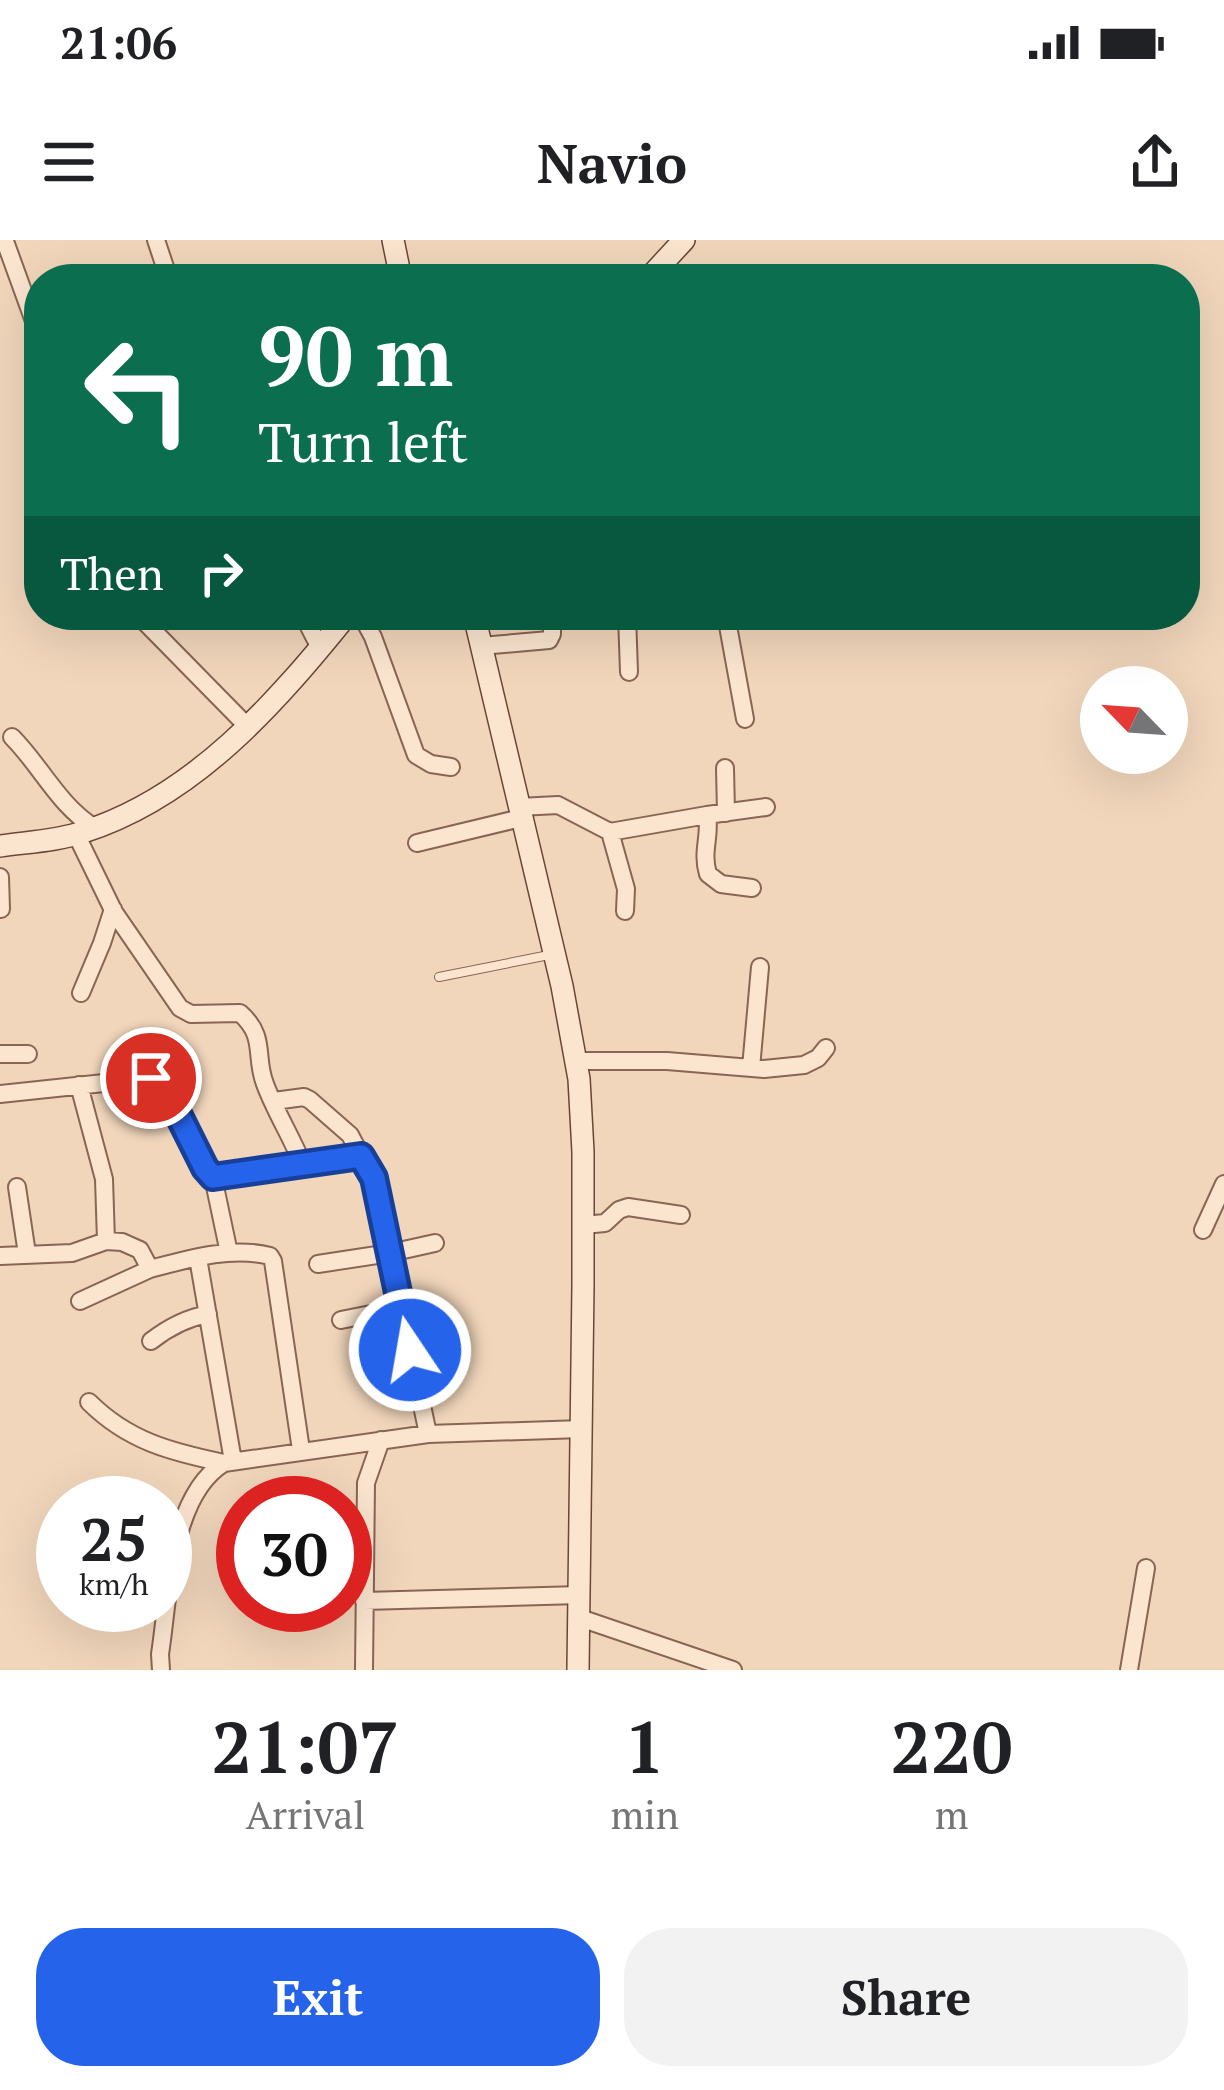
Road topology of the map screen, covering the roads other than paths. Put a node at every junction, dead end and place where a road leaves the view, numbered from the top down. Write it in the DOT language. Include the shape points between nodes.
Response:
graph roads {
  1 [pos="684,240"];
  2 [pos="8,243"];
  3 [pos="662,264"];
  4 [pos="24,290"];
  5 [pos="153,630"];
  6 [pos="311,630"];
  7 [pos="335,630"];
  8 [pos="370,630"];
  9 [pos="477,630"];
  10 [pos="552,630"];
  11 [pos="628,630"];
  12 [pos="730,630"];
  13 [pos="481,646"];
  14 [pos="320,648"];
  15 [pos="629,672"];
  16 [pos="745,719"];
  17 [pos="246,725"];
  18 [pos="12,737"];
  19 [pos="451,766"];
  20 [pos="725,768"];
  21 [pos="766,807"];
  22 [pos="520,812"];
  23 [pos="717,814"];
  24 [pos="85,831"];
  25 [pos="610,832"];
  26 [pos="417,843"];
  27 [pos="0,846"];
  28 [pos="0,877"];
  29 [pos="752,888"];
  30 [pos="1,909"];
  31 [pos="112,909"];
  32 [pos="625,911"];
  33 [pos="554,954"];
  34 [pos="760,967"];
  35 [pos="439,977"];
  36 [pos="81,993"];
  37 [pos="826,1048"];
  38 [pos="0,1054"];
  39 [pos="28,1054"];
  40 [pos="577,1061"];
  41 [pos="751,1068"];
  42 [pos="79,1085"];
  43 [pos="0,1094"];
  44 [pos="274,1101"];
  45 [pos="361,1156"];
  46 [pos="302,1163"];
  47 [pos="213,1177"];
  48 [pos="1224,1184"];
  49 [pos="16,1187"];
  50 [pos="681,1215"];
  51 [pos="583,1225"];
  52 [pos="1203,1230"];
  53 [pos="106,1241"];
  54 [pos="435,1243"];
  55 [pos="229,1253"];
  56 [pos="390,1253"];
  57 [pos="27,1254"];
  58 [pos="0,1256"];
  59 [pos="198,1258"];
  60 [pos="318,1264"];
  61 [pos="150,1269"];
  62 [pos="80,1301"];
  63 [pos="401,1308"];
  64 [pos="208,1314"];
  65 [pos="341,1320"];
  66 [pos="152,1340"];
  67 [pos="89,1402"];
  68 [pos="582,1429"];
  69 [pos="428,1434"];
  70 [pos="381,1440"];
  71 [pos="301,1450"];
  72 [pos="228,1462"];
  73 [pos="369,1476"];
  74 [pos="1146,1568"];
  75 [pos="372,1600"];
  76 [pos="580,1606"];
  77 [pos="364,1632"];
  78 [pos="161,1670"];
  79 [pos="364,1670"];
  80 [pos="578,1670"];
  81 [pos="733,1670"];
  82 [pos="1129,1670"];
  1 -- 3 [label="main road"];
  2 -- 4 [label="street"];
  5 -- 17 [label="street"];
  6 -- 14 [label="street"];
  7 -- 14 [label="main road"];
  8 -- 19 [label="street" via="416,755"];
  9 -- 13 [label="main road"];
  10 -- 13 [label="street" via="549,640"];
  11 -- 15 [label="street"];
  12 -- 16 [label="street"];
  13 -- 22 [label="main road"];
  14 -- 17 [label="main road"];
  17 -- 24 [label="main road" via="179,786"];
  18 -- 24 [label="street"];
  20 -- 23 [label="street"];
  21 -- 23 [label="street"];
  22 -- 25 [label="street" via="558,805"];
  22 -- 26 [label="street"];
  22 -- 33 [label="main road"];
  23 -- 25 [label="street"];
  23 -- 29 [label="street" via="704,854 707,874"];
  24 -- 27 [label="main road"];
  24 -- 31 [label="street"];
  25 -- 32 [label="street"];
  28 -- 30 [label="street"];
  31 -- 36 [label="street"];
  31 -- 44 [label="street" via="181,1008 240,1013 254,1028"];
  33 -- 35 [label="lane"];
  33 -- 40 [label="main road"];
  34 -- 41 [label="street"];
  37 -- 41 [label="street" via="804,1064"];
  38 -- 39 [label="street"];
  40 -- 41 [label="street"];
  40 -- 51 [label="main road"];
  42 -- 43 [label="street"];
  42 -- 47 [label="street" via="158,1079"];
  42 -- 53 [label="street" via="104,1179"];
  44 -- 45 [label="street" via="310,1100 350,1135"];
  44 -- 46 [label="street"];
  45 -- 46 [label="street"];
  45 -- 56 [label="street" via="374,1178"];
  46 -- 47 [label="street"];
  47 -- 55 [label="street"];
  48 -- 52 [label="street"];
  49 -- 57 [label="street"];
  50 -- 51 [label="street" via="624,1207 605,1223"];
  51 -- 68 [label="main road"];
  53 -- 57 [label="street" via="72,1253"];
  53 -- 61 [label="street" via="132,1244"];
  54 -- 56 [label="street"];
  55 -- 59 [label="street"];
  55 -- 71 [label="street" via="273,1261"];
  56 -- 60 [label="street"];
  56 -- 63 [label="street"];
  57 -- 58 [label="street"];
  59 -- 61 [label="street"];
  59 -- 64 [label="street"];
  61 -- 62 [label="street"];
  63 -- 65 [label="street"];
  63 -- 69 [label="street"];
  64 -- 66 [label="street"];
  64 -- 72 [label="street"];
  67 -- 72 [label="street" via="161,1449"];
  68 -- 69 [label="street"];
  68 -- 76 [label="main road"];
  69 -- 70 [label="street"];
  70 -- 71 [label="street"];
  70 -- 73 [label="street"];
  71 -- 72 [label="street"];
  72 -- 78 [label="street" via="198,1486 177,1540"];
  74 -- 82 [label="street"];
  75 -- 76 [label="street"];
  76 -- 80 [label="main road"];
  76 -- 81 [label="street"];
  77 -- 79 [label="street"];
}
